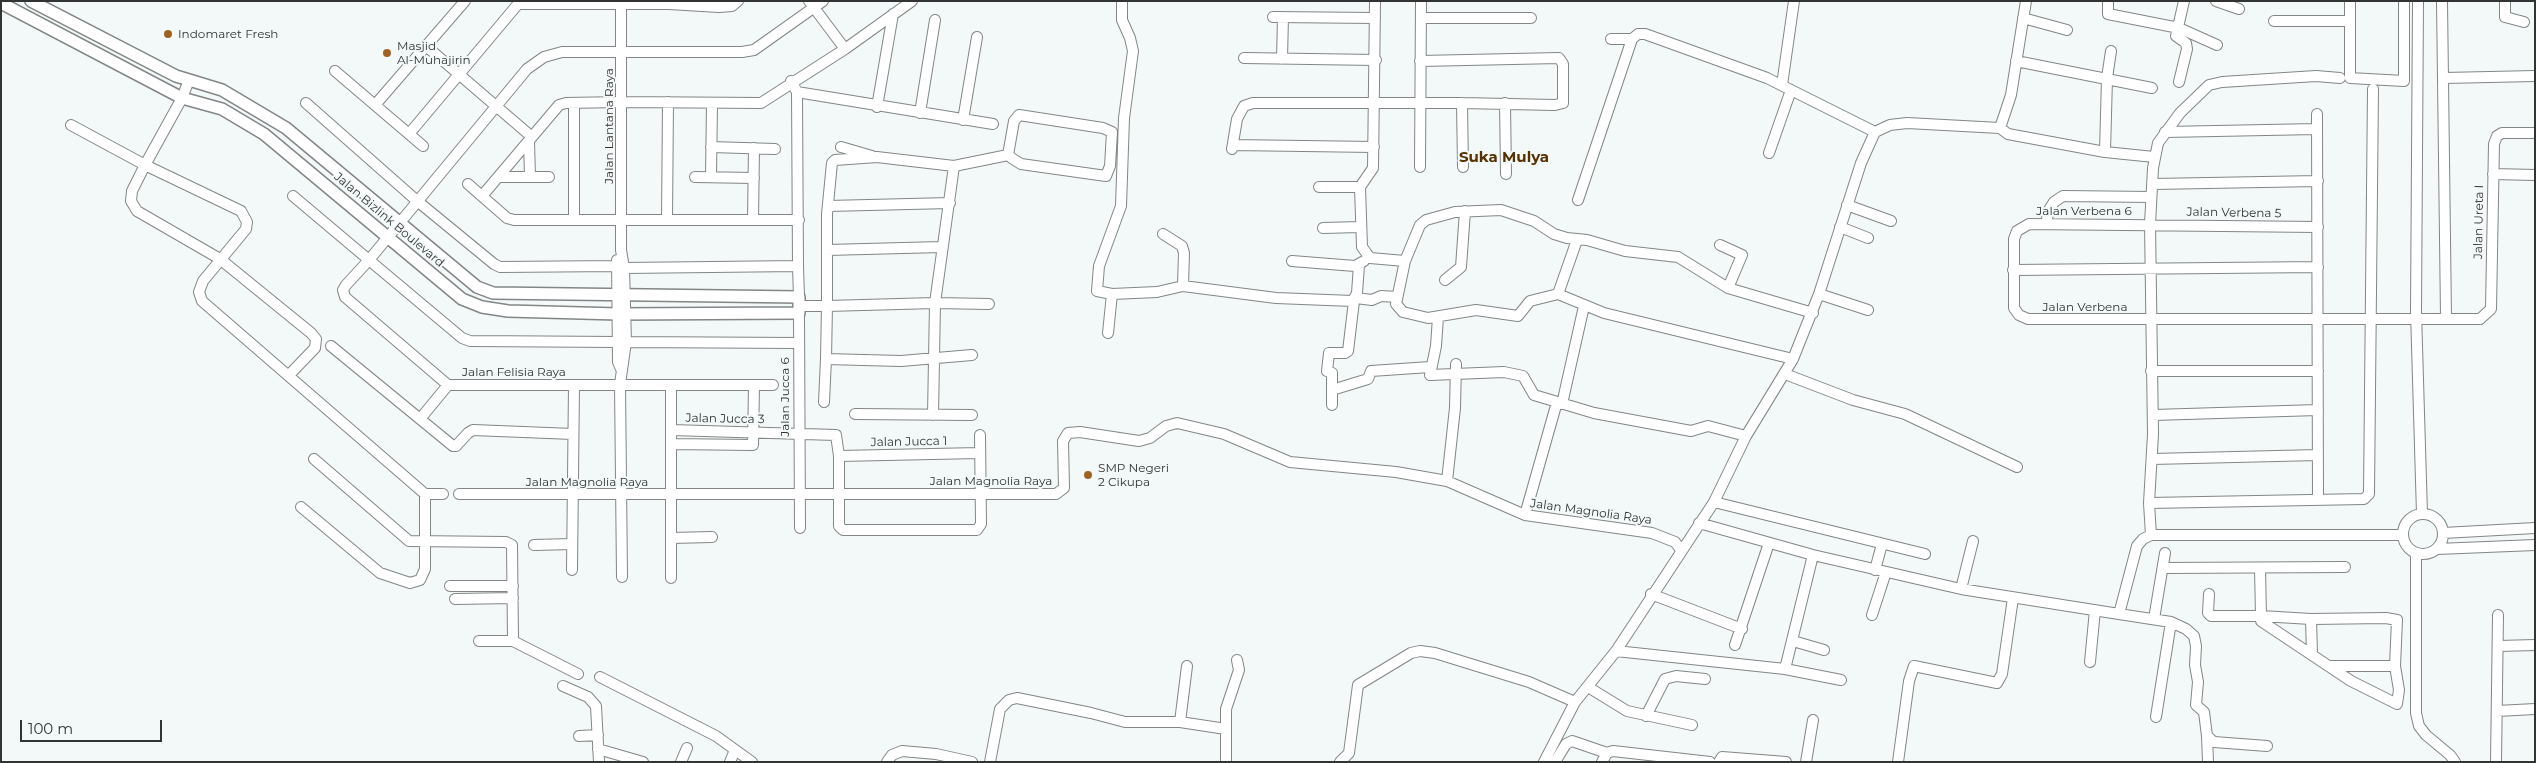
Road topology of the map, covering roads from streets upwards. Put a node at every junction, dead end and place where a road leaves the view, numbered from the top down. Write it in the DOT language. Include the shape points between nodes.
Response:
graph roads {
  1 [pos="31,1"];
  2 [pos="465,1"];
  3 [pos="738,1"];
  4 [pos="823,1"];
  5 [pos="912,1"];
  6 [pos="1122,1"];
  7 [pos="1375,1"];
  8 [pos="1421,1"];
  9 [pos="1794,1"];
  10 [pos="2026,1"];
  11 [pos="2108,1"];
  12 [pos="2184,1"];
  13 [pos="2216,1"];
  14 [pos="2350,1"];
  15 [pos="2404,1"];
  16 [pos="2418,1"];
  17 [pos="2442,1"];
  18 [pos="2506,1"];
  19 [pos="621,2"];
  20 [pos="573,3"];
  21 [pos="669,3"];
  22 [pos="1,4"];
  23 [pos="811,5"];
  24 [pos="2239,9"];
  25 [pos="892,14"];
  26 [pos="1375,18"];
  27 [pos="1421,18"];
  28 [pos="1531,18"];
  29 [pos="2023,18"];
  30 [pos="935,20"];
  31 [pos="2274,21"];
  32 [pos="2350,21"];
  33 [pos="2524,22"];
  34 [pos="2179,28"];
  35 [pos="2067,30"];
  36 [pos="976,37"];
  37 [pos="1611,39"];
  38 [pos="1632,39"];
  39 [pos="2217,45"];
  40 [pos="426,46"];
  41 [pos="845,49"];
  42 [pos="2111,51"];
  43 [pos="621,52"];
  44 [pos="1244,58"];
  45 [pos="1282,59"];
  46 [pos="1376,60"];
  47 [pos="1420,61"];
  48 [pos="2016,61"];
  49 [pos="335,71"];
  50 [pos="459,75"];
  51 [pos="2535,76"];
  52 [pos="2107,78"];
  53 [pos="2340,78"];
  54 [pos="2444,78"];
  55 [pos="189,80"];
  56 [pos="791,81"];
  57 [pos="2179,82"];
  58 [pos="1786,88"];
  59 [pos="2152,88"];
  60 [pos="2373,89"];
  61 [pos="796,92"];
  62 [pos="182,98"];
  63 [pos="621,102"];
  64 [pos="668,102"];
  65 [pos="306,103"];
  66 [pos="574,103"];
  67 [pos="712,103"];
  68 [pos="1419,103"];
  69 [pos="1462,103"];
  70 [pos="1505,103"];
  71 [pos="1375,104"];
  72 [pos="375,106"];
  73 [pos="495,106"];
  74 [pos="877,107"];
  75 [pos="920,112"];
  76 [pos="2317,114"];
  77 [pos="963,120"];
  78 [pos="993,124"];
  79 [pos="71,125"];
  80 [pos="2000,128"];
  81 [pos="2317,129"];
  82 [pos="1875,132"];
  83 [pos="2165,132"];
  84 [pos="2535,133"];
  85 [pos="409,134"];
  86 [pos="530,139"];
  87 [pos="423,146"];
  88 [pos="711,147"];
  89 [pos="841,147"];
  90 [pos="1374,147"];
  91 [pos="754,148"];
  92 [pos="775,148"];
  93 [pos="2105,152"];
  94 [pos="1769,153"];
  95 [pos="1008,154"];
  96 [pos="877,157"];
  97 [pos="2154,157"];
  98 [pos="145,165"];
  99 [pos="954,166"];
  100 [pos="1420,167"];
  101 [pos="1463,167"];
  102 [pos="1506,174"];
  103 [pos="2493,174"];
  104 [pos="2535,175"];
  105 [pos="499,177"];
  106 [pos="530,177"];
  107 [pos="549,177"];
  108 [pos="695,177"];
  109 [pos="710,177"];
  110 [pos="754,178"];
  111 [pos="2318,181"];
  112 [pos="468,184"];
  113 [pos="2153,184"];
  114 [pos="1319,187"];
  115 [pos="1360,187"];
  116 [pos="293,196"];
  117 [pos="482,196"];
  118 [pos="2152,197"];
  119 [pos="416,200"];
  120 [pos="1578,200"];
  121 [pos="950,203"];
  122 [pos="828,206"];
  123 [pos="1847,206"];
  124 [pos="1466,211"];
  125 [pos="574,220"];
  126 [pos="622,220"];
  127 [pos="667,220"];
  128 [pos="753,220"];
  129 [pos="799,220"];
  130 [pos="1891,221"];
  131 [pos="2046,223"];
  132 [pos="399,224"];
  133 [pos="2150,224"];
  134 [pos="1360,227"];
  135 [pos="1840,227"];
  136 [pos="2318,227"];
  137 [pos="1323,228"];
  138 [pos="1163,234"];
  139 [pos="386,238"];
  140 [pos="1868,238"];
  141 [pos="1577,240"];
  142 [pos="1720,245"];
  143 [pos="942,247"];
  144 [pos="827,250"];
  145 [pos="1367,256"];
  146 [pos="220,259"];
  147 [pos="369,260"];
  148 [pos="1404,260"];
  149 [pos="1292,261"];
  150 [pos="1359,265"];
  151 [pos="798,266"];
  152 [pos="620,267"];
  153 [pos="2151,268"];
  154 [pos="2318,268"];
  155 [pos="2013,270"];
  156 [pos="1445,280"];
  157 [pos="1183,286"];
  158 [pos="1728,288"];
  159 [pos="621,294"];
  160 [pos="1112,294"];
  161 [pos="1558,294"];
  162 [pos="1819,294"];
  163 [pos="1397,298"];
  164 [pos="1355,300"];
  165 [pos="935,303"];
  166 [pos="989,304"];
  167 [pos="799,305"];
  168 [pos="827,306"];
  169 [pos="1584,306"];
  170 [pos="2491,309"];
  171 [pos="1868,310"];
  172 [pos="1813,313"];
  173 [pos="622,314"];
  174 [pos="2020,315"];
  175 [pos="1438,317"];
  176 [pos="2318,317"];
  177 [pos="2446,317"];
  178 [pos="2371,318"];
  179 [pos="2417,318"];
  180 [pos="2151,319"];
  181 [pos="1108,333"];
  182 [pos="622,342"];
  183 [pos="798,343"];
  184 [pos="331,346"];
  185 [pos="972,355"];
  186 [pos="826,359"];
  187 [pos="933,359"];
  188 [pos="1793,359"];
  189 [pos="1430,367"];
  190 [pos="1456,369"];
  191 [pos="2318,371"];
  192 [pos="2151,372"];
  193 [pos="1785,374"];
  194 [pos="289,375"];
  195 [pos="620,384"];
  196 [pos="448,385"];
  197 [pos="574,385"];
  198 [pos="671,385"];
  199 [pos="754,385"];
  200 [pos="773,385"];
  201 [pos="1332,390"];
  202 [pos="824,402"];
  203 [pos="1560,403"];
  204 [pos="1332,405"];
  205 [pos="2318,410"];
  206 [pos="855,414"];
  207 [pos="933,414"];
  208 [pos="972,415"];
  209 [pos="2153,415"];
  210 [pos="420,419"];
  211 [pos="671,430"];
  212 [pos="754,431"];
  213 [pos="573,434"];
  214 [pos="798,434"];
  215 [pos="980,435"];
  216 [pos="1746,436"];
  217 [pos="671,444"];
  218 [pos="979,453"];
  219 [pos="2318,455"];
  220 [pos="839,456"];
  221 [pos="314,459"];
  222 [pos="2152,459"];
  223 [pos="2017,467"];
  224 [pos="1448,481"];
  225 [pos="425,494"];
  226 [pos="443,494"];
  227 [pos="459,494"];
  228 [pos="572,494"];
  229 [pos="622,494"];
  230 [pos="671,494"];
  231 [pos="839,494"];
  232 [pos="799,495"];
  233 [pos="980,495"];
  234 [pos="2318,499"];
  235 [pos="1714,502"];
  236 [pos="2149,503"];
  237 [pos="301,506"];
  238 [pos="2422,514"];
  239 [pos="1525,515"];
  240 [pos="1699,523"];
  241 [pos="800,528"];
  242 [pos="2535,528"];
  243 [pos="2443,534"];
  244 [pos="2151,535"];
  245 [pos="2402,535"];
  246 [pos="712,537"];
  247 [pos="671,538"];
  248 [pos="1973,541"];
  249 [pos="425,542"];
  250 [pos="1769,543"];
  251 [pos="572,544"];
  252 [pos="1882,544"];
  253 [pos="534,545"];
  254 [pos="2535,545"];
  255 [pos="2437,549"];
  256 [pos="1681,550"];
  257 [pos="2165,553"];
  258 [pos="2416,553"];
  259 [pos="1925,554"];
  260 [pos="1813,555"];
  261 [pos="2345,567"];
  262 [pos="2163,568"];
  263 [pos="2260,568"];
  264 [pos="572,570"];
  265 [pos="1875,570"];
  266 [pos="1886,572"];
  267 [pos="622,577"];
  268 [pos="671,578"];
  269 [pos="450,586"];
  270 [pos="513,586"];
  271 [pos="1961,589"];
  272 [pos="1652,594"];
  273 [pos="2209,594"];
  274 [pos="513,598"];
  275 [pos="2014,598"];
  276 [pos="455,599"];
  277 [pos="2095,610"];
  278 [pos="2119,614"];
  279 [pos="1872,615"];
  280 [pos="2498,615"];
  281 [pos="2261,616"];
  282 [pos="2154,619"];
  283 [pos="2311,619"];
  284 [pos="2171,622"];
  285 [pos="1742,629"];
  286 [pos="479,641"];
  287 [pos="512,641"];
  288 [pos="1793,641"];
  289 [pos="1735,645"];
  290 [pos="2535,645"];
  291 [pos="2498,646"];
  292 [pos="1824,650"];
  293 [pos="1616,651"];
  294 [pos="2312,655"];
  295 [pos="1237,660"];
  296 [pos="2090,662"];
  297 [pos="1187,666"];
  298 [pos="2330,666"];
  299 [pos="2395,666"];
  300 [pos="1785,670"];
  301 [pos="578,674"];
  302 [pos="600,677"];
  303 [pos="1705,679"];
  304 [pos="1841,680"];
  305 [pos="563,686"];
  306 [pos="1588,687"];
  307 [pos="2399,690"];
  308 [pos="2416,690"];
  309 [pos="1575,702"];
  310 [pos="2497,710"];
  311 [pos="2535,710"];
  312 [pos="1646,716"];
  313 [pos="2156,717"];
  314 [pos="1813,720"];
  315 [pos="1180,722"];
  316 [pos="1692,725"];
  317 [pos="1226,729"];
  318 [pos="598,735"];
  319 [pos="579,736"];
  320 [pos="2207,736"];
  321 [pos="2267,746"];
  322 [pos="687,748"];
  323 [pos="598,750"];
  324 [pos="735,750"];
  325 [pos="1604,757"];
  326 [pos="1760,761"];
  327 [pos="599,762"];
  328 [pos="643,762"];
  329 [pos="680,762"];
  330 [pos="730,762"];
  331 [pos="752,762"];
  332 [pos="887,762"];
  333 [pos="972,762"];
  334 [pos="990,762"];
  335 [pos="1226,762"];
  336 [pos="1340,762"];
  337 [pos="1544,762"];
  338 [pos="1555,762"];
  339 [pos="1710,762"];
  340 [pos="1720,762"];
  341 [pos="1786,762"];
  342 [pos="1806,762"];
  343 [pos="1898,762"];
  344 [pos="2208,762"];
  345 [pos="2456,762"];
  346 [pos="2496,762"];
  1 -- 55 [label="street, Jalan Bizlink Boulevard"];
  2 -- 40 [label="street"];
  3 -- 21 [label="street" via="732,6 719,7"];
  4 -- 23 [label="street"];
  5 -- 25 [label="street"];
  6 -- 160 [label="street" via="1122,20 1133,51 1124,118 1121,206 1099,266 1097,289"];
  7 -- 26 [label="street"];
  8 -- 27 [label="street"];
  9 -- 58 [label="street"];
  10 -- 29 [label="street"];
  11 -- 34 [label="street" via="2108,14"];
  12 -- 34 [label="street"];
  13 -- 24 [label="street"];
  14 -- 32 [label="street"];
  15 -- 32 [label="street" via="2404,80 2350,78"];
  16 -- 179 [label="street"];
  17 -- 54 [label="street"];
  18 -- 33 [label="street" via="2505,17"];
  19 -- 20 [label="street"];
  19 -- 21 [label="street"];
  19 -- 43 [label="street, Jalan Lantana Raya"];
  20 -- 50 [label="street" via="518,4"];
  22 -- 62 [label="street, Jalan Bizlink Boulevard"];
  23 -- 41 [label="street"];
  23 -- 43 [label="street" via="754,50"];
  25 -- 41 [label="street"];
  25 -- 74 [label="street"];
  26 -- 45 [label="street" via="1278,17"];
  26 -- 46 [label="street"];
  27 -- 28 [label="street"];
  27 -- 47 [label="street"];
  29 -- 35 [label="street"];
  29 -- 48 [label="street"];
  30 -- 75 [label="street"];
  31 -- 32 [label="street"];
  34 -- 39 [label="street"];
  34 -- 57 [label="street" via="2176,36 2186,43 2187,49"];
  36 -- 77 [label="street"];
  37 -- 38 [label="street"];
  38 -- 58 [label="street" via="1638,34 1645,34 1768,78"];
  38 -- 120 [label="street"];
  40 -- 50 [label="street"];
  40 -- 72 [label="street"];
  41 -- 56 [label="street"];
  42 -- 52 [label="street"];
  43 -- 63 [label="street, Jalan Lantana Raya"];
  43 -- 73 [label="street" via="562,52 544,57 527,69"];
  44 -- 45 [label="street"];
  45 -- 46 [label="street"];
  46 -- 71 [label="street"];
  47 -- 68 [label="street"];
  47 -- 70 [label="street" via="1561,59 1562,104"];
  48 -- 52 [label="street"];
  48 -- 80 [label="street" via="2011,95"];
  49 -- 72 [label="street"];
  50 -- 73 [label="street"];
  50 -- 85 [label="street"];
  51 -- 54 [label="street"];
  52 -- 59 [label="street"];
  52 -- 93 [label="street"];
  53 -- 83 [label="street" via="2316,76 2209,85 2180,112"];
  54 -- 177 [label="street"];
  55 -- 62 [label="street"];
  55 -- 132 [label="street, Jalan Bizlink Boulevard" via="222,90 286,128"];
  56 -- 61 [label="street"];
  56 -- 67 [label="street" via="760,103"];
  58 -- 82 [label="street"];
  58 -- 94 [label="street"];
  60 -- 178 [label="street"];
  61 -- 74 [label="street"];
  61 -- 129 [label="street, Jalan Jucca 6"];
  62 -- 98 [label="street"];
  62 -- 139 [label="street, Jalan Bizlink Boulevard" via="222,109 264,134"];
  63 -- 64 [label="street"];
  63 -- 66 [label="street"];
  63 -- 126 [label="street, Jalan Lantana Raya"];
  64 -- 67 [label="street"];
  64 -- 127 [label="street"];
  65 -- 119 [label="street"];
  66 -- 86 [label="street" via="559,106"];
  66 -- 125 [label="street"];
  67 -- 88 [label="street"];
  68 -- 69 [label="street"];
  68 -- 71 [label="street"];
  68 -- 100 [label="street"];
  69 -- 70 [label="street"];
  69 -- 101 [label="street"];
  70 -- 102 [label="street"];
  71 -- 90 [label="street"];
  71 -- 90 [label="street" via="1248,104 1237,119 1232,147"];
  72 -- 85 [label="street"];
  73 -- 86 [label="street"];
  73 -- 119 [label="street"];
  74 -- 75 [label="street"];
  75 -- 77 [label="street"];
  76 -- 81 [label="street"];
  77 -- 78 [label="street"];
  79 -- 98 [label="street"];
  80 -- 82 [label="street" via="1907,123 1890,125"];
  80 -- 93 [label="street" via="2008,134"];
  81 -- 83 [label="street"];
  81 -- 111 [label="street"];
  82 -- 123 [label="street"];
  83 -- 97 [label="street"];
  84 -- 103 [label="street, Jalan Ureta I" via="2502,133 2497,136"];
  85 -- 87 [label="street"];
  86 -- 105 [label="street"];
  86 -- 106 [label="street"];
  88 -- 91 [label="street"];
  88 -- 109 [label="street"];
  89 -- 96 [label="street"];
  90 -- 115 [label="street" via="1372,173"];
  91 -- 92 [label="street"];
  91 -- 110 [label="street"];
  93 -- 97 [label="street"];
  95 -- 95 [label="street" via="1014,121 1019,115 1112,132 1110,166 1106,176 1021,164"];
  95 -- 99 [label="street"];
  96 -- 99 [label="street"];
  96 -- 122 [label="street" via="835,160 832,163"];
  97 -- 113 [label="street"];
  98 -- 146 [label="street" via="132,192 131,201 137,212"];
  98 -- 146 [label="street" via="241,211 247,222 246,230"];
  99 -- 121 [label="street"];
  103 -- 104 [label="street"];
  103 -- 170 [label="street, Jalan Ureta I"];
  105 -- 106 [label="street"];
  105 -- 117 [label="street"];
  106 -- 107 [label="street"];
  108 -- 109 [label="street"];
  109 -- 110 [label="street"];
  110 -- 128 [label="street"];
  111 -- 113 [label="street"];
  111 -- 136 [label="street"];
  112 -- 117 [label="street"];
  113 -- 118 [label="street"];
  114 -- 115 [label="street"];
  115 -- 134 [label="street"];
  116 -- 147 [label="street"];
  117 -- 125 [label="street" via="514,220"];
  118 -- 131 [label="street" via="2063,196 2054,202"];
  118 -- 133 [label="street"];
  119 -- 132 [label="street"];
  119 -- 152 [label="street" via="500,267"];
  121 -- 122 [label="street"];
  121 -- 143 [label="street"];
  122 -- 144 [label="street"];
  123 -- 130 [label="street"];
  123 -- 135 [label="street"];
  124 -- 141 [label="street" via="1501,210 1534,221 1554,234"];
  124 -- 148 [label="street" via="1423,222"];
  124 -- 156 [label="street" via="1461,268"];
  125 -- 126 [label="street"];
  126 -- 127 [label="street"];
  126 -- 152 [label="street, Jalan Lantana Raya"];
  127 -- 128 [label="street"];
  128 -- 129 [label="street"];
  129 -- 151 [label="street, Jalan Jucca 6"];
  131 -- 133 [label="street, Jalan Verbena 6"];
  131 -- 155 [label="street, Jalan Verbena 6" via="2029,224 2017,231"];
  132 -- 139 [label="street"];
  132 -- 159 [label="street, Jalan Bizlink Boulevard" via="477,287 493,293"];
  133 -- 136 [label="street, Jalan Verbena 5"];
  133 -- 153 [label="street"];
  134 -- 137 [label="street"];
  134 -- 145 [label="street" via="1362,247"];
  135 -- 140 [label="street"];
  135 -- 162 [label="street"];
  136 -- 154 [label="street"];
  138 -- 157 [label="street" via="1182,246"];
  139 -- 147 [label="street"];
  139 -- 173 [label="street, Jalan Bizlink Boulevard" via="462,299 482,307 508,311"];
  141 -- 158 [label="street" via="1625,251 1678,257"];
  141 -- 161 [label="street"];
  142 -- 158 [label="street" via="1742,256"];
  143 -- 144 [label="street"];
  143 -- 165 [label="street"];
  144 -- 168 [label="street"];
  145 -- 148 [label="street"];
  145 -- 150 [label="street"];
  146 -- 194 [label="street" via="203,281 202,301"];
  146 -- 194 [label="street" via="316,339 315,348"];
  147 -- 182 [label="street" via="470,342"];
  147 -- 196 [label="street, Jalan Felisia Raya" via="346,284 345,297"];
  148 -- 163 [label="street"];
  149 -- 150 [label="street"];
  150 -- 164 [label="street"];
  151 -- 152 [label="street"];
  151 -- 167 [label="street, Jalan Jucca 6"];
  152 -- 159 [label="street, Jalan Lantana Raya"];
  153 -- 154 [label="street"];
  153 -- 155 [label="street"];
  153 -- 180 [label="street"];
  154 -- 176 [label="street"];
  155 -- 174 [label="street, Jalan Verbena 6" via="2014,308"];
  157 -- 160 [label="street" via="1157,292"];
  157 -- 164 [label="street" via="1276,298"];
  158 -- 172 [label="street"];
  159 -- 167 [label="street, Jalan Bizlink Boulevard"];
  159 -- 173 [label="street, Jalan Lantana Raya"];
  160 -- 181 [label="street"];
  161 -- 169 [label="street"];
  161 -- 175 [label="street" via="1530,301 1518,316 1476,310"];
  162 -- 171 [label="street"];
  162 -- 172 [label="street"];
  163 -- 164 [label="street" via="1382,296"];
  163 -- 175 [label="street" via="1398,308 1403,312 1421,318"];
  164 -- 201 [label="street" via="1348,351 1329,353 1327,372 1332,373"];
  165 -- 166 [label="street"];
  165 -- 168 [label="street"];
  165 -- 187 [label="street"];
  167 -- 168 [label="street"];
  167 -- 173 [label="street, Jalan Bizlink Boulevard"];
  167 -- 183 [label="street, Jalan Jucca 6"];
  168 -- 186 [label="street"];
  169 -- 188 [label="street"];
  169 -- 203 [label="street"];
  170 -- 177 [label="street, Jalan Verbena" via="2480,319"];
  172 -- 188 [label="street"];
  173 -- 182 [label="street, Jalan Lantana Raya"];
  174 -- 180 [label="street, Jalan Verbena" via="2028,319"];
  175 -- 189 [label="street" via="1436,346"];
  176 -- 178 [label="street, Jalan Verbena"];
  176 -- 180 [label="street, Jalan Verbena"];
  176 -- 191 [label="street"];
  177 -- 179 [label="street, Jalan Verbena"];
  178 -- 179 [label="street, Jalan Verbena"];
  178 -- 234 [label="street" via="2368,494 2364,499"];
  179 -- 238 [label="street"];
  180 -- 192 [label="street"];
  182 -- 183 [label="street"];
  182 -- 195 [label="street, Jalan Lantana Raya" via="625,361"];
  183 -- 214 [label="street, Jalan Jucca 6"];
  184 -- 210 [label="street"];
  185 -- 187 [label="street"];
  186 -- 187 [label="street"];
  186 -- 202 [label="street"];
  187 -- 207 [label="street"];
  188 -- 193 [label="street"];
  189 -- 190 [label="street" via="1432,376"];
  189 -- 201 [label="street" via="1372,371 1368,379"];
  190 -- 203 [label="street" via="1522,376 1532,393"];
  190 -- 224 [label="street"];
  191 -- 192 [label="street"];
  191 -- 205 [label="street"];
  192 -- 209 [label="street"];
  193 -- 216 [label="street"];
  193 -- 223 [label="street" via="1853,400 1906,414"];
  194 -- 225 [label="street"];
  195 -- 197 [label="street, Jalan Felisia Raya"];
  195 -- 198 [label="street, Jalan Felisia Raya"];
  195 -- 229 [label="street, Jalan Lantana Raya"];
  196 -- 197 [label="street, Jalan Felisia Raya"];
  196 -- 210 [label="street"];
  197 -- 213 [label="street"];
  198 -- 199 [label="street, Jalan Felisia Raya"];
  198 -- 211 [label="street"];
  199 -- 200 [label="street, Jalan Felisia Raya"];
  199 -- 212 [label="street"];
  201 -- 204 [label="street"];
  203 -- 216 [label="street" via="1594,413 1691,431 1708,426"];
  203 -- 239 [label="street"];
  205 -- 209 [label="street"];
  205 -- 219 [label="street"];
  206 -- 207 [label="street"];
  207 -- 208 [label="street"];
  209 -- 222 [label="street"];
  210 -- 213 [label="street" via="455,447 473,430"];
  211 -- 212 [label="street, Jalan Jucca 3"];
  211 -- 217 [label="street"];
  212 -- 214 [label="street, Jalan Jucca 3"];
  212 -- 217 [label="street" via="753,445"];
  213 -- 228 [label="street"];
  214 -- 220 [label="street, Jalan Jucca 3" via="834,434"];
  214 -- 232 [label="street, Jalan Jucca 6"];
  215 -- 218 [label="street"];
  216 -- 235 [label="street"];
  217 -- 230 [label="street"];
  218 -- 220 [label="street, Jalan Jucca 1"];
  218 -- 233 [label="street"];
  219 -- 222 [label="street"];
  219 -- 234 [label="street"];
  220 -- 231 [label="street"];
  221 -- 249 [label="street" via="407,539"];
  222 -- 236 [label="street"];
  224 -- 233 [label="street, Jalan Magnolia Raya" via="1396,472 1290,462 1224,434 1177,423 1140,440 1068,433 1063,440 1063,491 1056,494"];
  224 -- 239 [label="street, Jalan Magnolia Raya"];
  225 -- 226 [label="street"];
  225 -- 249 [label="street"];
  227 -- 228 [label="street, Jalan Magnolia Raya"];
  228 -- 229 [label="street, Jalan Magnolia Raya"];
  228 -- 251 [label="street"];
  229 -- 230 [label="street, Jalan Magnolia Raya"];
  229 -- 267 [label="street, Jalan Lantana Raya"];
  230 -- 232 [label="street, Jalan Magnolia Raya"];
  230 -- 247 [label="street"];
  231 -- 232 [label="street, Jalan Magnolia Raya"];
  231 -- 233 [label="street, Jalan Magnolia Raya"];
  231 -- 233 [label="street" via="839,526 843,530 973,531 981,524"];
  232 -- 241 [label="street, Jalan Jucca 6"];
  234 -- 236 [label="street"];
  235 -- 240 [label="street"];
  235 -- 252 [label="street"];
  236 -- 244 [label="street"];
  237 -- 249 [label="street" via="380,573 403,582 415,582 422,576"];
  238 -- 243 [label="street" via="2437,520"];
  238 -- 245 [label="street" via="2410,519"];
  239 -- 256 [label="street, Jalan Magnolia Raya" via="1652,533 1675,542"];
  240 -- 250 [label="street"];
  240 -- 256 [label="street"];
  242 -- 243 [label="street"];
  243 -- 255 [label="street"];
  244 -- 245 [label="street"];
  244 -- 278 [label="street" via="2137,546"];
  245 -- 258 [label="street" via="2408,548"];
  246 -- 247 [label="street"];
  247 -- 268 [label="street"];
  248 -- 271 [label="street"];
  249 -- 270 [label="street" via="509,543 514,549"];
  250 -- 260 [label="street"];
  250 -- 285 [label="street"];
  251 -- 253 [label="street"];
  251 -- 264 [label="street"];
  252 -- 259 [label="street"];
  252 -- 265 [label="street"];
  254 -- 255 [label="street"];
  255 -- 258 [label="street" via="2426,554"];
  256 -- 272 [label="street"];
  257 -- 262 [label="street"];
  258 -- 308 [label="street"];
  260 -- 265 [label="street"];
  260 -- 288 [label="street"];
  261 -- 263 [label="street"];
  262 -- 263 [label="street"];
  262 -- 282 [label="street"];
  263 -- 281 [label="street"];
  265 -- 266 [label="street"];
  266 -- 271 [label="street"];
  266 -- 279 [label="street"];
  269 -- 270 [label="street"];
  270 -- 274 [label="street"];
  271 -- 275 [label="street"];
  272 -- 285 [label="street"];
  272 -- 293 [label="street"];
  273 -- 281 [label="street" via="2208,614 2211,616"];
  274 -- 276 [label="street"];
  274 -- 287 [label="street"];
  275 -- 277 [label="street"];
  275 -- 343 [label="street" via="2002,674 1997,683 1914,666"];
  277 -- 278 [label="street"];
  277 -- 296 [label="street"];
  278 -- 282 [label="street"];
  280 -- 291 [label="street"];
  281 -- 283 [label="street"];
  281 -- 294 [label="street" via="2261,621"];
  282 -- 284 [label="street"];
  283 -- 294 [label="street"];
  283 -- 299 [label="street" via="2397,620"];
  284 -- 313 [label="street"];
  284 -- 320 [label="street" via="2194,636 2198,682 2196,706 2204,712"];
  285 -- 289 [label="street"];
  286 -- 287 [label="street"];
  287 -- 301 [label="street"];
  288 -- 292 [label="street"];
  288 -- 300 [label="street"];
  290 -- 291 [label="street"];
  291 -- 310 [label="street"];
  293 -- 300 [label="street"];
  293 -- 306 [label="street"];
  294 -- 298 [label="street"];
  295 -- 317 [label="street" via="1239,670 1226,709"];
  297 -- 315 [label="street"];
  298 -- 299 [label="street"];
  298 -- 307 [label="street" via="2394,704 2399,702"];
  299 -- 307 [label="street"];
  300 -- 304 [label="street"];
  302 -- 324 [label="street" via="716,736"];
  303 -- 312 [label="street" via="1676,676 1665,679"];
  305 -- 318 [label="street" via="594,702"];
  306 -- 309 [label="street"];
  306 -- 312 [label="street" via="1627,711"];
  307 -- 308 [label="street"];
  308 -- 345 [label="street" via="2419,726"];
  309 -- 336 [label="street" via="1529,682 1435,653 1410,653 1358,685 1349,753"];
  309 -- 337 [label="street"];
  310 -- 311 [label="street"];
  310 -- 346 [label="street"];
  312 -- 316 [label="street"];
  314 -- 342 [label="street"];
  315 -- 317 [label="street"];
  315 -- 334 [label="street" via="1125,722 1017,698 1009,700 1000,709"];
  317 -- 335 [label="street"];
  318 -- 319 [label="street"];
  318 -- 323 [label="street"];
  320 -- 321 [label="street" via="2214,742"];
  320 -- 344 [label="street"];
  322 -- 329 [label="street"];
  323 -- 327 [label="street"];
  323 -- 328 [label="street"];
  324 -- 330 [label="street"];
  324 -- 331 [label="street"];
  325 -- 338 [label="street" via="1572,741 1566,744"];
  325 -- 339 [label="street" via="1613,751"];
  326 -- 340 [label="street" via="1722,757"];
  326 -- 341 [label="street"];
  332 -- 333 [label="street" via="892,755 902,751"];
}
